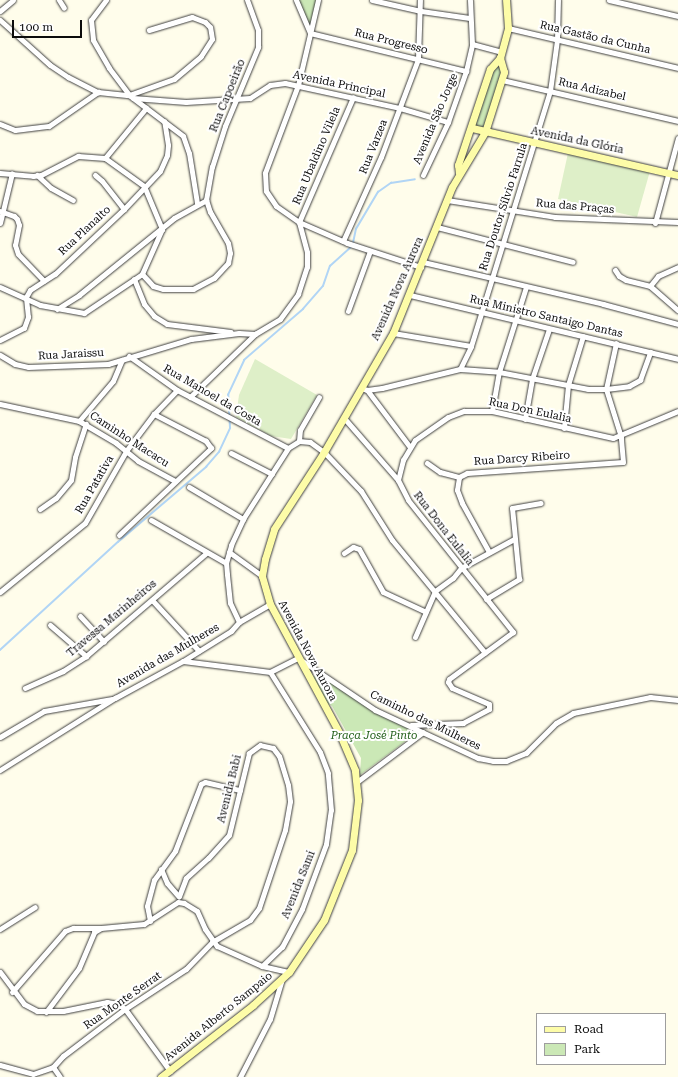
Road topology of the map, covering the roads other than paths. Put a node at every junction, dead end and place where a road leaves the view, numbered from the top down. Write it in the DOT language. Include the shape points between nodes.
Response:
graph roads {
  1 [pos="13,0"];
  2 [pos="59,0"];
  3 [pos="106,0"];
  4 [pos="247,0"];
  5 [pos="296,0"];
  6 [pos="318,0"];
  7 [pos="375,0"];
  8 [pos="420,0"];
  9 [pos="470,0"];
  10 [pos="506,0"];
  11 [pos="558,0"];
  12 [pos="609,0"];
  13 [pos="64,8"];
  14 [pos="0,11"];
  15 [pos="421,11"];
  16 [pos="678,16"];
  17 [pos="470,18"];
  18 [pos="0,20"];
  19 [pos="508,28"];
  20 [pos="149,30"];
  21 [pos="310,33"];
  22 [pos="557,40"];
  23 [pos="472,44"];
  24 [pos="501,55"];
  25 [pos="418,59"];
  26 [pos="678,68"];
  27 [pos="466,71"];
  28 [pos="502,80"];
  29 [pos="298,85"];
  30 [pos="550,91"];
  31 [pos="98,92"];
  32 [pos="131,96"];
  33 [pos="352,97"];
  34 [pos="236,98"];
  35 [pos="146,108"];
  36 [pos="400,108"];
  37 [pos="164,121"];
  38 [pos="678,121"];
  39 [pos="448,122"];
  40 [pos="0,124"];
  41 [pos="472,128"];
  42 [pos="485,132"];
  43 [pos="678,138"];
  44 [pos="535,143"];
  45 [pos="105,158"];
  46 [pos="0,172"];
  47 [pos="668,172"];
  48 [pos="459,173"];
  49 [pos="12,174"];
  50 [pos="37,175"];
  51 [pos="95,175"];
  52 [pos="423,175"];
  53 [pos="678,175"];
  54 [pos="144,186"];
  55 [pos="73,200"];
  56 [pos="206,200"];
  57 [pos="447,200"];
  58 [pos="197,203"];
  59 [pos="124,209"];
  60 [pos="513,209"];
  61 [pos="2,212"];
  62 [pos="299,222"];
  63 [pos="678,222"];
  64 [pos="0,223"];
  65 [pos="655,223"];
  66 [pos="437,227"];
  67 [pos="162,229"];
  68 [pos="345,242"];
  69 [pos="501,245"];
  70 [pos="370,251"];
  71 [pos="573,262"];
  72 [pos="422,264"];
  73 [pos="678,267"];
  74 [pos="615,270"];
  75 [pos="142,274"];
  76 [pos="134,279"];
  77 [pos="491,279"];
  78 [pos="44,281"];
  79 [pos="526,286"];
  80 [pos="650,286"];
  81 [pos="0,287"];
  82 [pos="410,295"];
  83 [pos="26,297"];
  84 [pos="57,309"];
  85 [pos="678,310"];
  86 [pos="348,311"];
  87 [pos="480,314"];
  88 [pos="516,322"];
  89 [pos="678,324"];
  90 [pos="549,328"];
  91 [pos="393,332"];
  92 [pos="239,333"];
  93 [pos="255,334"];
  94 [pos="584,336"];
  95 [pos="0,340"];
  96 [pos="616,343"];
  97 [pos="471,346"];
  98 [pos="650,352"];
  99 [pos="0,355"];
  100 [pos="129,356"];
  101 [pos="678,359"];
  102 [pos="122,360"];
  103 [pos="460,369"];
  104 [pos="499,372"];
  105 [pos="532,379"];
  106 [pos="568,385"];
  107 [pos="364,389"];
  108 [pos="606,389"];
  109 [pos="177,390"];
  110 [pos="190,397"];
  111 [pos="319,397"];
  112 [pos="0,404"];
  113 [pos="492,411"];
  114 [pos="678,411"];
  115 [pos="154,414"];
  116 [pos="344,418"];
  117 [pos="525,419"];
  118 [pos="79,421"];
  119 [pos="86,424"];
  120 [pos="564,428"];
  121 [pos="621,437"];
  122 [pos="299,441"];
  123 [pos="410,447"];
  124 [pos="288,448"];
  125 [pos="126,451"];
  126 [pos="324,452"];
  127 [pos="231,453"];
  128 [pos="427,463"];
  129 [pos="272,474"];
  130 [pos="459,477"];
  131 [pos="398,480"];
  132 [pos="175,481"];
  133 [pos="189,488"];
  134 [pos="541,503"];
  135 [pos="40,508"];
  136 [pos="243,519"];
  137 [pos="150,520"];
  138 [pos="119,535"];
  139 [pos="514,539"];
  140 [pos="228,552"];
  141 [pos="489,552"];
  142 [pos="206,553"];
  143 [pos="344,553"];
  144 [pos="226,563"];
  145 [pos="461,568"];
  146 [pos="262,576"];
  147 [pos="435,591"];
  148 [pos="0,592"];
  149 [pos="486,598"];
  150 [pos="152,600"];
  151 [pos="270,604"];
  152 [pos="426,612"];
  153 [pos="80,616"];
  154 [pos="239,622"];
  155 [pos="50,625"];
  156 [pos="415,637"];
  157 [pos="104,642"];
  158 [pos="199,651"];
  159 [pos="485,653"];
  160 [pos="86,656"];
  161 [pos="298,658"];
  162 [pos="183,661"];
  163 [pos="270,672"];
  164 [pos="322,672"];
  165 [pos="309,682"];
  166 [pos="25,688"];
  167 [pos="115,698"];
  168 [pos="678,700"];
  169 [pos="409,725"];
  170 [pos="424,732"];
  171 [pos="0,737"];
  172 [pos="0,770"];
  173 [pos="358,781"];
  174 [pos="240,790"];
  175 [pos="160,869"];
  176 [pos="179,896"];
  177 [pos="181,902"];
  178 [pos="35,907"];
  179 [pos="150,921"];
  180 [pos="101,928"];
  181 [pos="0,929"];
  182 [pos="212,942"];
  183 [pos="262,966"];
  184 [pos="0,972"];
  185 [pos="289,972"];
  186 [pos="282,979"];
  187 [pos="12,992"];
  188 [pos="125,1009"];
  189 [pos="46,1012"];
  190 [pos="0,1065"];
  191 [pos="53,1067"];
  192 [pos="170,1071"];
  193 [pos="60,1077"];
  194 [pos="161,1077"];
  195 [pos="240,1077"];
  1 -- 14 [label="street"];
  2 -- 13 [label="street"];
  3 -- 32 [label="street" via="95,12 90,30 109,68"];
  4 -- 34 [label="street, Rua Capoeirão" via="258,30 258,47"];
  5 -- 21 [label="street"];
  6 -- 21 [label="street"];
  7 -- 15 [label="street"];
  8 -- 15 [label="street, Rua Varzea"];
  9 -- 17 [label="street, Avenida São Jorge"];
  10 -- 19 [label="street, Avenida Nova Aurora"];
  11 -- 22 [label="street, Rua Doutor Sílvio Farrula"];
  12 -- 16 [label="street"];
  15 -- 17 [label="street"];
  15 -- 25 [label="street, Rua Varzea"];
  17 -- 23 [label="street, Avenida São Jorge"];
  18 -- 31 [label="street" via="50,65"];
  19 -- 22 [label="street, Rua Gastão da Cunha"];
  19 -- 24 [label="street, Avenida Nova Aurora"];
  20 -- 32 [label="street" via="192,17 210,27 212,38 201,56 174,78"];
  21 -- 25 [label="street, Rua Progresso"];
  21 -- 29 [label="street"];
  22 -- 26 [label="street, Rua Gastão da Cunha"];
  22 -- 30 [label="street, Rua Doutor Sílvio Farrula"];
  23 -- 24 [label="street"];
  23 -- 27 [label="street, Avenida São Jorge"];
  24 -- 28 [label="street, Avenida Nova Aurora" via="504,68"];
  24 -- 41 [label="street, Avenida Nova Aurora" via="490,69"];
  25 -- 27 [label="street, Rua Progresso"];
  25 -- 36 [label="street, Rua Varzea"];
  27 -- 39 [label="street, Avenida São Jorge"];
  28 -- 30 [label="street, Rua Adizabel"];
  28 -- 42 [label="street, Avenida Nova Aurora"];
  29 -- 33 [label="street, Avenida Principal"];
  29 -- 34 [label="street, Avenida Principal" via="277,83 250,98"];
  29 -- 62 [label="street" via="264,181 266,191 276,206"];
  30 -- 38 [label="street, Rua Adizabel"];
  30 -- 44 [label="street, Rua Doutor Sílvio Farrula"];
  31 -- 32 [label="street, Avenida Principal"];
  31 -- 40 [label="street" via="49,126 20,130"];
  32 -- 34 [label="street, Avenida Principal" via="186,102"];
  32 -- 35 [label="street"];
  33 -- 36 [label="street, Avenida Principal"];
  33 -- 62 [label="street, Rua Ubaldino Vilela"];
  34 -- 56 [label="street, Rua Capoeirão" via="212,167"];
  35 -- 37 [label="street"];
  35 -- 45 [label="street"];
  36 -- 39 [label="street, Avenida Principal"];
  36 -- 68 [label="street, Rua Varzea"];
  37 -- 54 [label="street, Rua Planalto" via="167,155 160,171"];
  37 -- 58 [label="street" via="179,130 186,142"];
  39 -- 52 [label="street, Avenida São Jorge"];
  41 -- 42 [label="street, Avenida da Glória"];
  41 -- 48 [label="street, Avenida Nova Aurora" via="458,165"];
  42 -- 44 [label="street, Avenida da Glória"];
  42 -- 48 [label="street, Avenida Nova Aurora"];
  43 -- 47 [label="street"];
  44 -- 47 [label="street, Avenida da Glória"];
  44 -- 60 [label="street, Rua Doutor Sílvio Farrula"];
  45 -- 50 [label="street" via="78,156"];
  45 -- 54 [label="street"];
  46 -- 49 [label="street"];
  47 -- 53 [label="street, Avenida da Glória"];
  47 -- 65 [label="street"];
  48 -- 57 [label="street, Avenida Nova Aurora"];
  49 -- 50 [label="street"];
  49 -- 61 [label="street"];
  50 -- 55 [label="street" via="51,188"];
  51 -- 59 [label="street"];
  54 -- 59 [label="street, Rua Planalto"];
  54 -- 67 [label="street"];
  56 -- 58 [label="street"];
  56 -- 75 [label="street" via="228,243 230,253 223,270 203,286 180,291 153,286"];
  57 -- 60 [label="street, Rua das Praças"];
  57 -- 66 [label="street, Avenida Nova Aurora"];
  58 -- 67 [label="street"];
  59 -- 78 [label="street, Rua Planalto"];
  60 -- 65 [label="street, Rua das Praças" via="554,217"];
  60 -- 69 [label="street, Rua Doutor Sílvio Farrula"];
  61 -- 64 [label="street"];
  61 -- 78 [label="street" via="14,216 19,225 15,245 20,258"];
  62 -- 68 [label="street"];
  62 -- 93 [label="street" via="307,252 303,280 291,307 268,328"];
  63 -- 65 [label="street, Rua das Praças"];
  66 -- 69 [label="street"];
  66 -- 72 [label="street, Avenida Nova Aurora"];
  67 -- 75 [label="street"];
  67 -- 84 [label="street" via="79,296"];
  68 -- 70 [label="street"];
  69 -- 71 [label="street"];
  69 -- 77 [label="street, Rua Doutor Sílvio Farrula"];
  70 -- 72 [label="street"];
  70 -- 86 [label="street"];
  72 -- 77 [label="street"];
  72 -- 82 [label="street, Avenida Nova Aurora"];
  73 -- 80 [label="street" via="658,276"];
  74 -- 80 [label="street" via="626,280"];
  75 -- 76 [label="street"];
  76 -- 84 [label="street" via="91,310 77,313"];
  76 -- 92 [label="street" via="144,304 154,316 167,324"];
  77 -- 79 [label="street"];
  77 -- 87 [label="street, Rua Doutor Sílvio Farrula"];
  78 -- 83 [label="street, Rua Planalto" via="30,290"];
  79 -- 88 [label="street"];
  79 -- 89 [label="street"];
  80 -- 85 [label="street"];
  81 -- 83 [label="street"];
  82 -- 87 [label="street, Rua Ministro Santaigo Dantas"];
  82 -- 91 [label="street, Avenida Nova Aurora"];
  83 -- 84 [label="street" via="40,305"];
  83 -- 95 [label="street" via="28,317 24,328"];
  87 -- 88 [label="street, Rua Ministro Santaigo Dantas"];
  87 -- 97 [label="street, Rua Doutor Sílvio Farrula"];
  88 -- 90 [label="street, Rua Ministro Santaigo Dantas"];
  88 -- 104 [label="street"];
  90 -- 94 [label="street, Rua Ministro Santaigo Dantas"];
  90 -- 105 [label="street"];
  91 -- 97 [label="street"];
  91 -- 107 [label="street, Avenida Nova Aurora"];
  92 -- 93 [label="street"];
  92 -- 100 [label="street, Rua Jaraissu" via="191,339"];
  93 -- 110 [label="street"];
  94 -- 96 [label="street, Rua Ministro Santaigo Dantas"];
  94 -- 106 [label="street"];
  96 -- 98 [label="street, Rua Ministro Santaigo Dantas"];
  96 -- 108 [label="street"];
  97 -- 103 [label="street, Rua Doutor Sílvio Farrula"];
  98 -- 101 [label="street, Rua Ministro Santaigo Dantas"];
  98 -- 108 [label="street" via="640,380 629,386"];
  99 -- 102 [label="street, Rua Jaraissu" via="15,364 42,368 108,364"];
  100 -- 102 [label="street, Rua Jaraissu"];
  100 -- 109 [label="street, Rua Manoel da Costa"];
  102 -- 118 [label="street" via="113,380"];
  103 -- 104 [label="street"];
  103 -- 107 [label="street"];
  104 -- 105 [label="street"];
  104 -- 113 [label="street"];
  105 -- 106 [label="street"];
  105 -- 117 [label="street"];
  106 -- 108 [label="street"];
  106 -- 120 [label="street"];
  107 -- 116 [label="street, Avenida Nova Aurora"];
  107 -- 123 [label="street"];
  108 -- 121 [label="street"];
  109 -- 110 [label="street, Rua Manoel da Costa"];
  109 -- 115 [label="street, Rua Patativa"];
  110 -- 124 [label="street, Rua Manoel da Costa"];
  111 -- 122 [label="street" via="300,430"];
  112 -- 118 [label="street, Caminho Macacu"];
  113 -- 117 [label="street, Rua Don Eulalia"];
  113 -- 123 [label="street, Rua Don Eulalia" via="456,414 415,440"];
  114 -- 121 [label="street"];
  115 -- 125 [label="street, Rua Patativa"];
  115 -- 132 [label="street" via="210,445 209,451"];
  116 -- 126 [label="street, Avenida Nova Aurora"];
  116 -- 131 [label="street, Rua Dona Eulalia"];
  117 -- 120 [label="street, Rua Don Eulalia"];
  118 -- 119 [label="street, Caminho Macacu"];
  119 -- 125 [label="street, Caminho Macacu"];
  119 -- 135 [label="street" via="76,452 71,480 56,498"];
  120 -- 121 [label="street, Rua Don Eulalia" via="613,438"];
  121 -- 130 [label="street, Rua Darcy Ribeiro" via="622,462 467,473"];
  122 -- 124 [label="street"];
  122 -- 126 [label="street" via="310,442"];
  123 -- 131 [label="street, Rua Don Eulalia" via="403,460"];
  124 -- 129 [label="street"];
  125 -- 132 [label="street, Caminho Macacu" via="138,461"];
  125 -- 148 [label="street, Rua Patativa" via="85,523"];
  126 -- 146 [label="street, Avenida Nova Aurora" via="274,529"];
  126 -- 147 [label="street" via="361,491 392,540"];
  127 -- 129 [label="street"];
  128 -- 130 [label="street" via="440,472"];
  129 -- 136 [label="street"];
  130 -- 141 [label="street" via="457,490 462,503"];
  131 -- 145 [label="street, Rua Dona Eulalia" via="408,500"];
  132 -- 138 [label="street"];
  133 -- 136 [label="street"];
  134 -- 139 [label="street" via="512,508"];
  136 -- 140 [label="street"];
  137 -- 142 [label="street"];
  139 -- 141 [label="street"];
  139 -- 149 [label="street" via="518,581"];
  140 -- 144 [label="street"];
  140 -- 146 [label="street"];
  141 -- 145 [label="street"];
  142 -- 144 [label="street"];
  142 -- 150 [label="street, Travessa Marinheiros"];
  143 -- 152 [label="street" via="353,547 358,549 383,592"];
  144 -- 154 [label="street" via="230,602"];
  145 -- 147 [label="street" via="453,578"];
  145 -- 149 [label="street, Rua Dona Eulalia"];
  146 -- 151 [label="street, Avenida Nova Aurora"];
  147 -- 152 [label="street"];
  147 -- 159 [label="street"];
  149 -- 159 [label="street, Rua Dona Eulalia" via="513,632"];
  150 -- 157 [label="street, Travessa Marinheiros"];
  150 -- 158 [label="street"];
  151 -- 154 [label="street, Avenida das Mulheres"];
  151 -- 161 [label="street, Avenida Nova Aurora"];
  152 -- 156 [label="street"];
  153 -- 157 [label="street"];
  154 -- 158 [label="street, Avenida das Mulheres" via="231,631"];
  155 -- 160 [label="street"];
  157 -- 160 [label="street, Travessa Marinheiros"];
  158 -- 162 [label="street, Avenida das Mulheres"];
  159 -- 169 [label="street" via="451,676 448,682 452,688 489,704 490,707 463,723"];
  160 -- 166 [label="street, Travessa Marinheiros" via="57,675"];
  161 -- 163 [label="street"];
  161 -- 164 [label="street, Caminho das Mulheres"];
  161 -- 165 [label="street, Avenida Nova Aurora"];
  162 -- 163 [label="street"];
  162 -- 167 [label="street, Avenida das Mulheres"];
  163 -- 183 [label="street, Avenida Sami" via="320,752 328,773 331,810 326,844 302,909 282,947"];
  164 -- 165 [label="street" via="313,674"];
  164 -- 169 [label="street, Caminho das Mulheres" via="364,703"];
  165 -- 173 [label="street, Avenida Nova Aurora" via="346,748"];
  167 -- 171 [label="street, Avenida das Mulheres" via="44,711"];
  167 -- 172 [label="street, Avenida das Mulheres"];
  168 -- 170 [label="street, Caminho das Mulheres" via="650,697 573,713 556,723 526,753 506,761 478,758"];
  169 -- 170 [label="street, Caminho das Mulheres"];
  170 -- 173 [label="street"];
  173 -- 185 [label="street, Avenida Nova Aurora" via="357,823 342,881 317,932"];
  174 -- 175 [label="street" via="202,783 192,802 172,857"];
  174 -- 176 [label="street, Avenida Babi" via="229,834 186,878"];
  174 -- 182 [label="street, Avenida Babi" via="249,753 260,745 273,748 279,756 290,802 285,830 266,892 250,920"];
  175 -- 176 [label="street" via="167,883"];
  175 -- 179 [label="street" via="148,899 147,911"];
  176 -- 177 [label="street"];
  177 -- 179 [label="street"];
  177 -- 182 [label="street" via="197,911"];
  178 -- 181 [label="street"];
  179 -- 180 [label="street" via="133,926"];
  180 -- 187 [label="street" via="73,928 65,931"];
  180 -- 189 [label="street" via="90,937 77,972"];
  182 -- 183 [label="street" via="235,956"];
  182 -- 188 [label="street, Rua Monte Serrat" via="186,969"];
  183 -- 185 [label="street"];
  184 -- 187 [label="street"];
  185 -- 186 [label="street, Avenida Alberto Sampaio"];
  186 -- 192 [label="street, Avenida Alberto Sampaio" via="254,1005"];
  186 -- 195 [label="street" via="270,1019"];
  187 -- 189 [label="street" via="29,1008"];
  188 -- 189 [label="street" via="118,1004 107,1002"];
  188 -- 191 [label="street, Rua Monte Serrat" via="63,1056"];
  188 -- 192 [label="street"];
  190 -- 191 [label="street" via="33,1074"];
  191 -- 193 [label="street"];
  192 -- 194 [label="street, Avenida Alberto Sampaio"];
}
